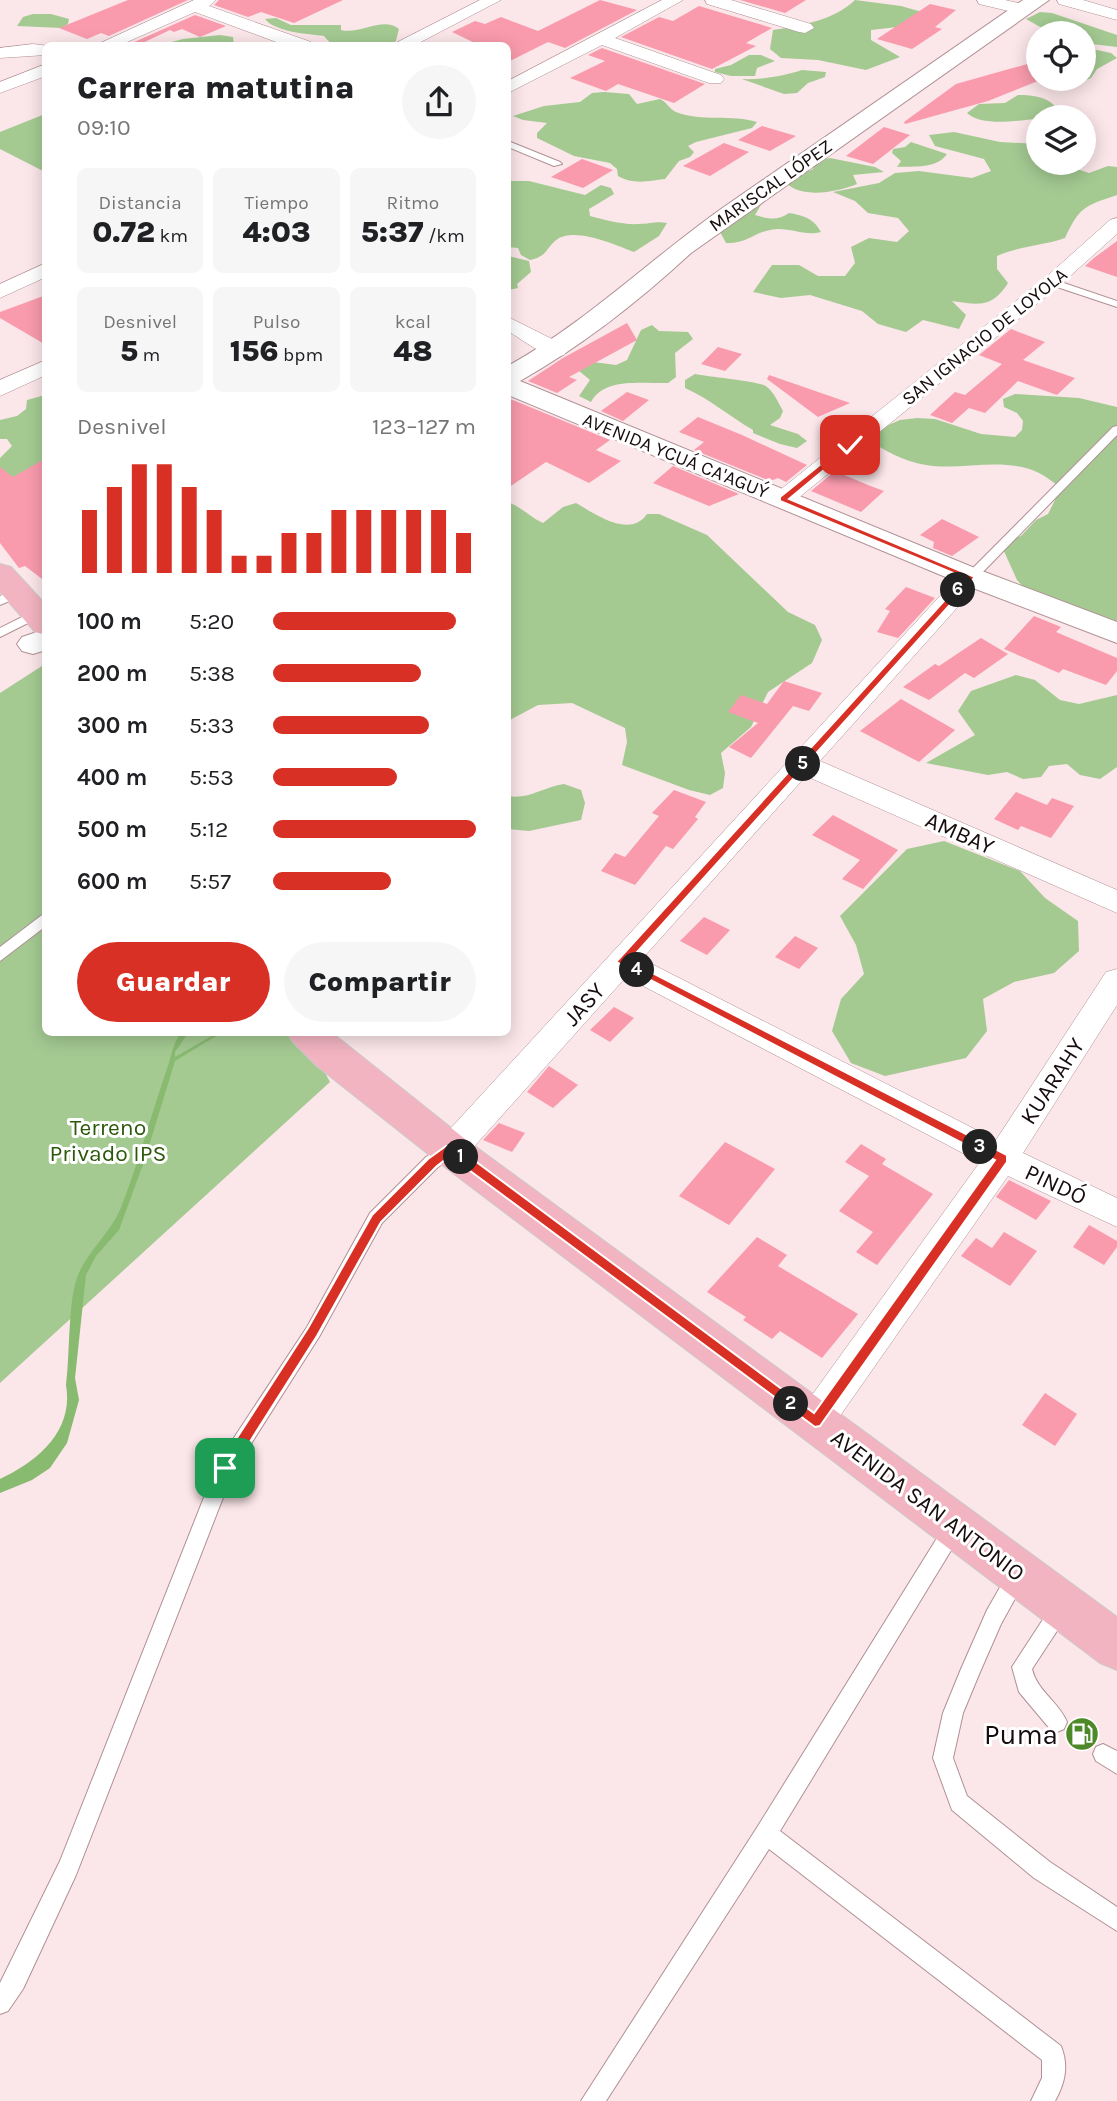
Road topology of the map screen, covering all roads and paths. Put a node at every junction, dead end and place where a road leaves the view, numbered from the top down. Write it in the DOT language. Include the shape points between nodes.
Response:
graph roads {
  1 [pos="493,0"];
  2 [pos="675,0"];
  3 [pos="713,0"];
  4 [pos="985,0"];
  5 [pos="1066,0"];
  6 [pos="202,3"];
  7 [pos="449,4"];
  8 [pos="1030,4"];
  9 [pos="470,11"];
  10 [pos="1117,15"];
  11 [pos="805,28"];
  12 [pos="600,39"];
  13 [pos="111,42"];
  14 [pos="295,42"];
  15 [pos="406,42"];
  16 [pos="42,50"];
  17 [pos="0,54"];
  18 [pos="42,71"];
  19 [pos="715,79"];
  20 [pos="511,86"];
  21 [pos="0,88"];
  22 [pos="511,145"];
  23 [pos="557,164"];
  24 [pos="1117,224"];
  25 [pos="42,271"];
  26 [pos="1052,282"];
  27 [pos="0,292"];
  28 [pos="1117,304"];
  29 [pos="511,325"];
  30 [pos="556,350"];
  31 [pos="42,368"];
  32 [pos="511,375"];
  33 [pos="511,387"];
  34 [pos="0,389"];
  35 [pos="1117,429"];
  36 [pos="783,499"];
  37 [pos="971,577"];
  38 [pos="1117,633"];
  39 [pos="802,764"];
  40 [pos="1117,902"];
  41 [pos="42,920"];
  42 [pos="0,955"];
  43 [pos="622,962"];
  44 [pos="1117,980"];
  45 [pos="310,1036"];
  46 [pos="451,1150"];
  47 [pos="1002,1158"];
  48 [pos="1117,1213"];
  49 [pos="815,1421"];
  50 [pos="955,1525"];
  51 [pos="1019,1573"];
  52 [pos="1064,1605"];
  53 [pos="1117,1646"];
  54 [pos="1057,1722"];
  55 [pos="766,1834"];
  56 [pos="1117,1920"];
  57 [pos="0,2003"];
  58 [pos="593,2101"];
  59 [pos="1043,2101"];
  1 -- 9 [label="street"];
  2 -- 12 [label="street"];
  3 -- 11 [label="street"];
  4 -- 8 [label="street"];
  5 -- 10 [label="street"];
  6 -- 13 [label="street"];
  6 -- 14 [label="street"];
  7 -- 9 [label="street"];
  8 -- 30 [label="street, MARISCAL LÓPEZ" via="682,248"];
  9 -- 15 [label="street"];
  12 -- 19 [label="street"];
  12 -- 20 [label="street"];
  16 -- 17 [label="street"];
  18 -- 21 [label="street"];
  22 -- 23 [label="lane"];
  24 -- 26 [label="street, SAN IGNACIO DE LOYOLA"];
  25 -- 27 [label="street"];
  26 -- 28 [label="lane"];
  26 -- 36 [label="street, SAN IGNACIO DE LOYOLA"];
  29 -- 30 [label="street"];
  30 -- 32 [label="street, MARISCAL LÓPEZ"];
  31 -- 34 [label="street"];
  33 -- 36 [label="street, AVENIDA YCUÁ CA'AGUÝ"];
  35 -- 37 [label="lane"];
  36 -- 37 [label="street, AVENIDA YCUÁ CA'AGUÝ"];
  37 -- 38 [label="street, AVENIDA YCUÁ CA'AGUÝ"];
  37 -- 39 [label="street, JASY"];
  39 -- 40 [label="street, AMBAY"];
  39 -- 43 [label="street, JASY"];
  41 -- 42 [label="lane"];
  43 -- 46 [label="street, JASY"];
  43 -- 47 [label="street, PINDÓ"];
  44 -- 47 [label="street, KUARAHY"];
  45 -- 46 [label="main road, AVENIDA SAN ANTONIO"];
  46 -- 49 [label="main road, AVENIDA SAN ANTONIO"];
  46 -- 57 [label="lane" via="432,1162 376,1219 313,1332 225,1468 68,1867 15,1981"];
  47 -- 48 [label="street, PINDÓ"];
  47 -- 49 [label="street, KUARAHY"];
  49 -- 50 [label="main road, AVENIDA SAN ANTONIO"];
  50 -- 51 [label="main road, AVENIDA SAN ANTONIO"];
  50 -- 55 [label="lane"];
  51 -- 52 [label="main road, AVENIDA SAN ANTONIO"];
  51 -- 56 [label="lane" via="966,1680 943,1758 959,1803 1042,1870"];
  52 -- 53 [label="main road, AVENIDA SAN ANTONIO"];
  52 -- 54 [label="lane" via="1022,1667 1026,1685"];
  55 -- 58 [label="lane"];
  55 -- 59 [label="lane" via="1053,2054 1054,2080"];
}
